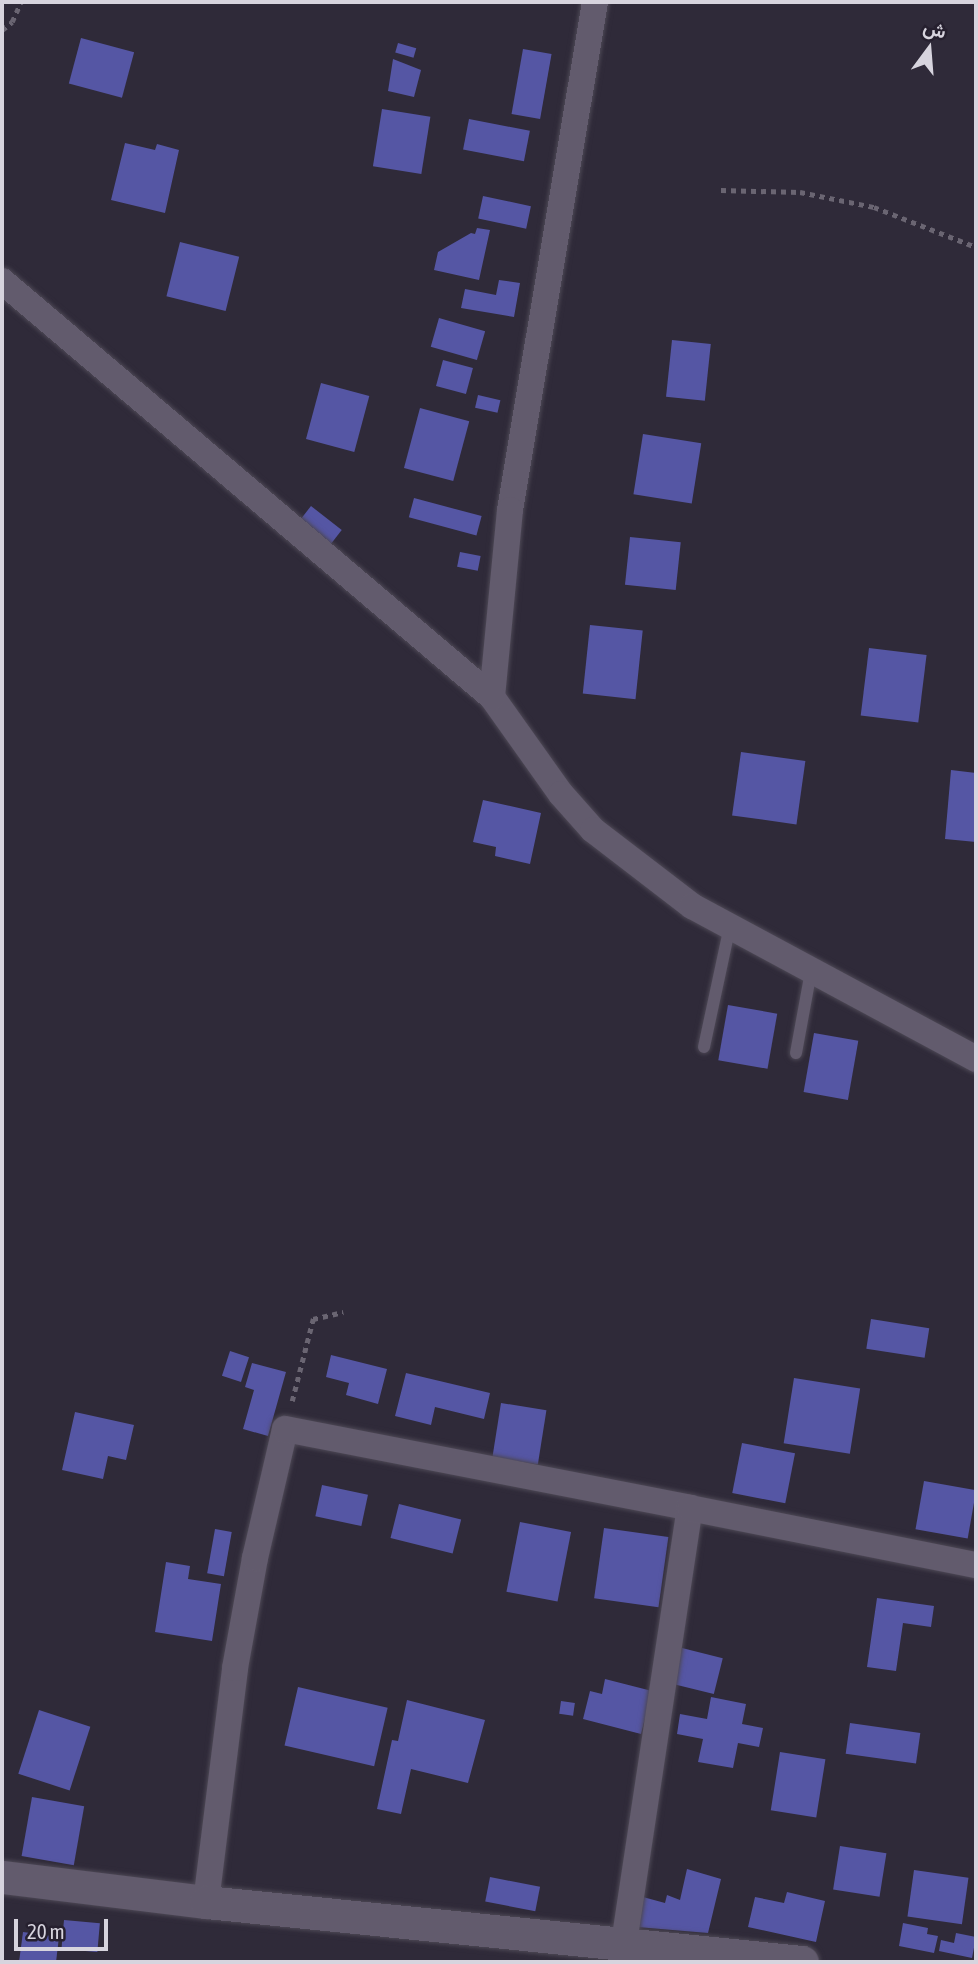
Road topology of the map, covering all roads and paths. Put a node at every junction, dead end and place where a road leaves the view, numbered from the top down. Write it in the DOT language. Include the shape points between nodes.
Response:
graph roads {
  1 [pos="21,2"];
  2 [pos="596,2"];
  3 [pos="2,30"];
  4 [pos="721,190"];
  5 [pos="976,247"];
  6 [pos="2,281"];
  7 [pos="492,697"];
  8 [pos="730,926"];
  9 [pos="811,971"];
  10 [pos="704,1047"];
  11 [pos="796,1053"];
  12 [pos="976,1059"];
  13 [pos="343,1312"];
  14 [pos="285,1429"];
  15 [pos="690,1508"];
  16 [pos="976,1565"];
  17 [pos="2,1877"];
  18 [pos="206,1902"];
  19 [pos="624,1943"];
  20 [pos="785,1961"];
  1 -- 3 [label="path" via="12,22"];
  2 -- 7 [label="street" via="510,510"];
  4 -- 5 [label="path" via="800,192 874,207"];
  6 -- 7 [label="street"];
  7 -- 8 [label="street" via="561,794 593,830 692,906"];
  8 -- 9 [label="street"];
  8 -- 10 [label="lane"];
  9 -- 11 [label="lane"];
  9 -- 12 [label="street"];
  13 -- 14 [label="path" via="313,1319"];
  14 -- 15 [label="street"];
  14 -- 18 [label="street" via="235,1668"];
  15 -- 16 [label="street"];
  15 -- 19 [label="street"];
  17 -- 18 [label="street"];
  18 -- 19 [label="street"];
  19 -- 20 [label="street"];
}
